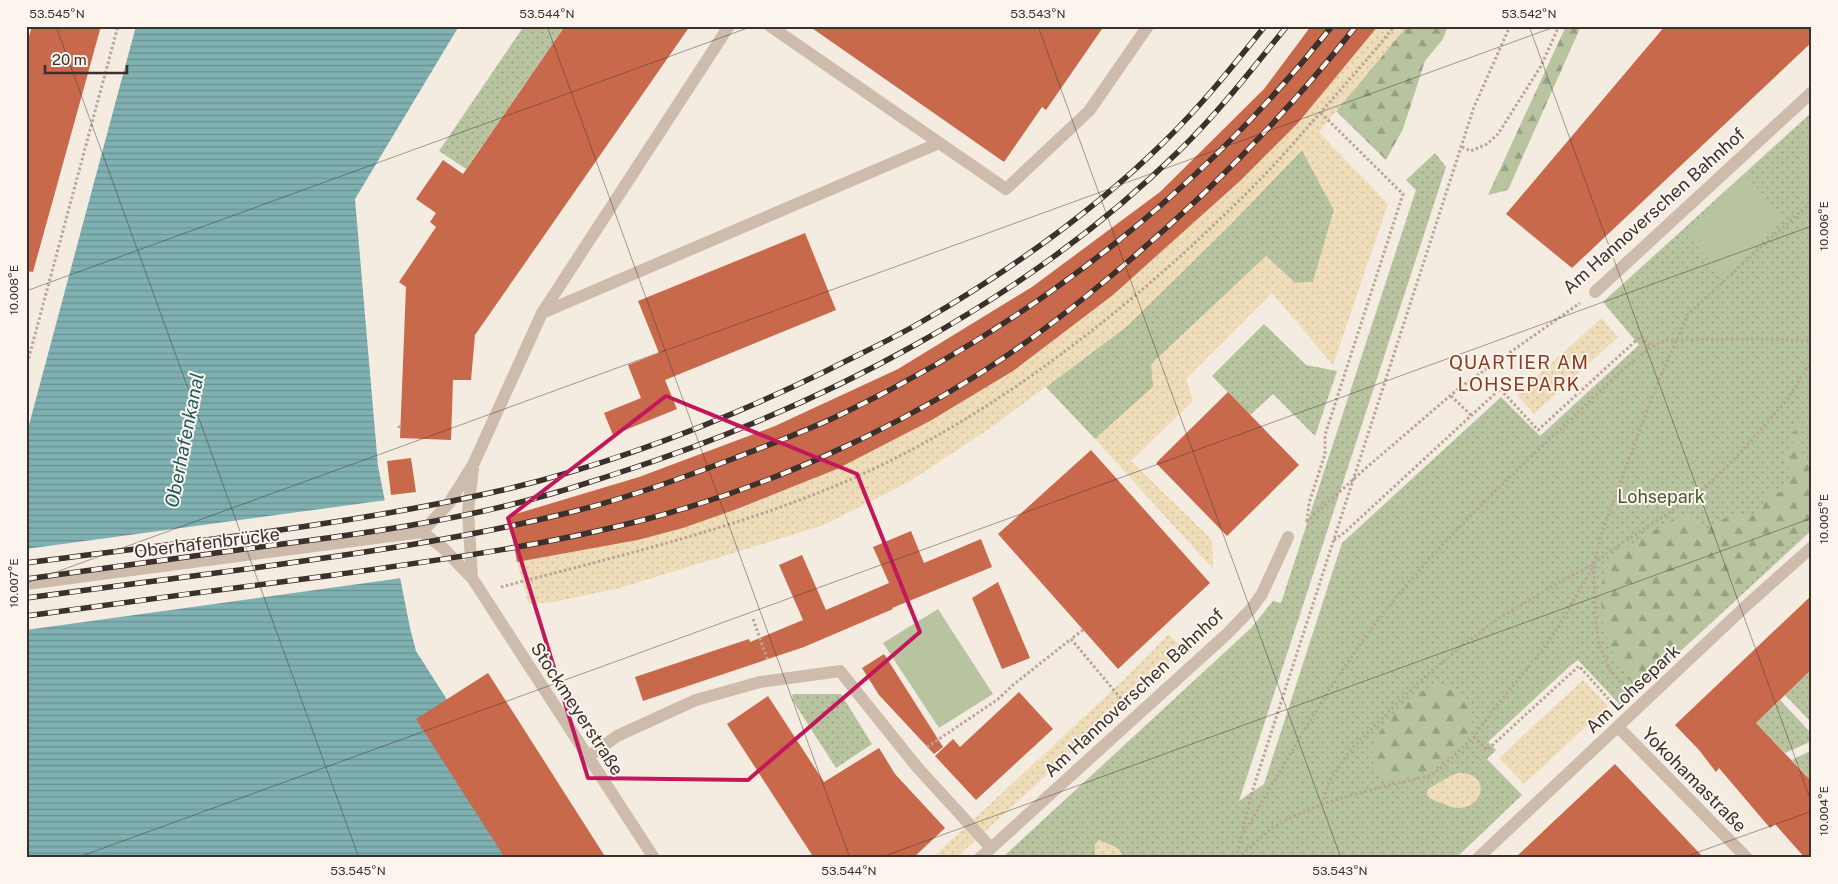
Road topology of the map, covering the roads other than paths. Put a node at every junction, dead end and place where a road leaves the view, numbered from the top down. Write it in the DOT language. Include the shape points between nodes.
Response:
graph roads {
  1 [pos="729,26"];
  2 [pos="770,26"];
  3 [pos="1148,26"];
  4 [pos="1812,92"];
  5 [pos="939,143"];
  6 [pos="1595,292"];
  7 [pos="542,313"];
  8 [pos="473,465"];
  9 [pos="422,532"];
  10 [pos="1288,537"];
  11 [pos="1812,546"];
  12 [pos="472,578"];
  13 [pos="26,584"];
  14 [pos="1618,727"];
  15 [pos="588,757"];
  16 [pos="991,848"];
  17 [pos="654,858"];
  18 [pos="980,858"];
  19 [pos="1478,858"];
  20 [pos="1746,858"];
  1 -- 7 [label="street"];
  2 -- 5 [label="street"];
  3 -- 5 [label="street" via="1088,111 1006,189"];
  4 -- 6 [label="street, Am Hannoverschen Bahnhof"];
  5 -- 7 [label="street"];
  7 -- 8 [label="street"];
  8 -- 9 [label="street" via="449,503"];
  8 -- 12 [label="street, Stockmeyerstraße" via="468,511"];
  9 -- 12 [label="street, Stockmeyerstraße"];
  9 -- 13 [label="street, Oberhafenbrücke"];
  10 -- 16 [label="street, Am Hannoverschen Bahnhof" via="1262,594 1251,609"];
  11 -- 14 [label="street, Am Lohsepark"];
  12 -- 15 [label="street, Stockmeyerstraße"];
  14 -- 19 [label="street, Am Lohsepark"];
  14 -- 20 [label="street, Yokohamastraße"];
  15 -- 16 [label="street" via="617,736 696,700 760,682 840,672 910,758"];
  15 -- 17 [label="street, Stockmeyerstraße"];
  16 -- 18 [label="street, Am Hannoverschen Bahnhof"];
}
